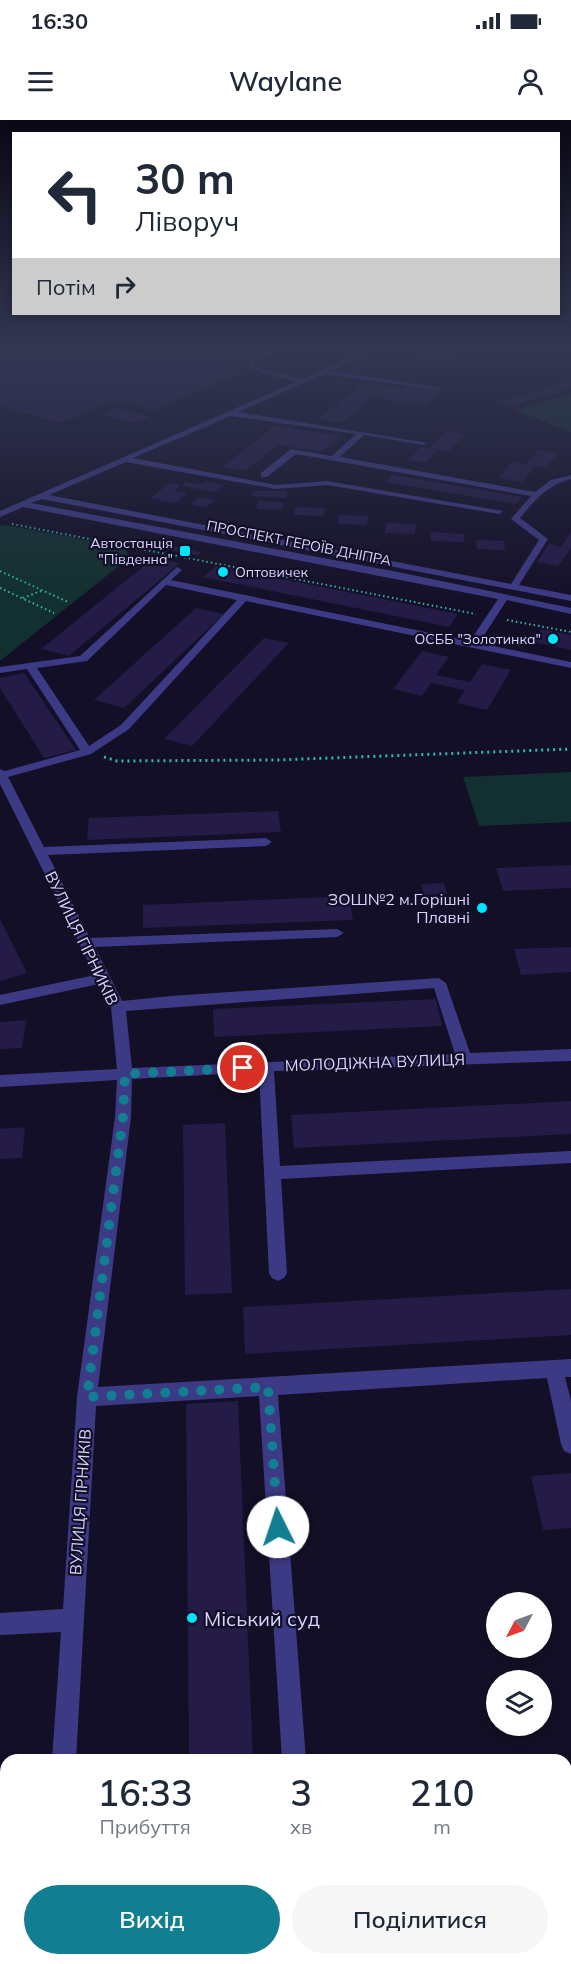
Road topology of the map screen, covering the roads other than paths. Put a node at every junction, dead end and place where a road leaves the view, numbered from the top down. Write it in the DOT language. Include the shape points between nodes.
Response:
graph roads {
  1 [pos="182,433"];
  2 [pos="362,433"];
  3 [pos="424,443"];
  4 [pos="334,458"];
  5 [pos="123,459"];
  6 [pos="264,475"];
  7 [pos="571,477"];
  8 [pos="535,494"];
  9 [pos="40,496"];
  10 [pos="22,504"];
  11 [pos="499,511"];
  12 [pos="1,515"];
  13 [pos="177,570"];
  14 [pos="165,582"];
  15 [pos="514,586"];
  16 [pos="505,596"];
  17 [pos="244,598"];
  18 [pos="571,598"];
  19 [pos="571,611"];
  20 [pos="473,645"];
  21 [pos="571,665"];
  22 [pos="30,666"];
  23 [pos="0,670"];
  24 [pos="87,752"];
  25 [pos="1,773"];
  26 [pos="266,842"];
  27 [pos="40,851"];
  28 [pos="337,933"];
  29 [pos="86,943"];
  30 [pos="104,978"];
  31 [pos="0,1000"];
  32 [pos="118,1007"];
  33 [pos="571,1055"];
  34 [pos="464,1059"];
  35 [pos="266,1066"];
  36 [pos="125,1074"];
  37 [pos="0,1081"];
  38 [pos="571,1156"];
  39 [pos="272,1173"];
  40 [pos="278,1273"];
  41 [pos="562,1369"];
  42 [pos="268,1387"];
  43 [pos="87,1397"];
  44 [pos="571,1444"];
  45 [pos="73,1620"];
  46 [pos="0,1624"];
  47 [pos="64,1754"];
  48 [pos="294,1754"];
  1 -- 5 [label="street"];
  2 -- 3 [label="street"];
  2 -- 4 [label="street"];
  4 -- 6 [label="street" via="294,451"];
  4 -- 8 [label="street"];
  5 -- 9 [label="street"];
  5 -- 11 [label="street" via="276,487 327,483"];
  7 -- 8 [label="street"];
  8 -- 15 [label="street" via="515,519 544,539"];
  9 -- 10 [label="street"];
  9 -- 15 [label="street, ПРОСПЕКТ ГЕРОЇВ ДНІПРА"];
  10 -- 12 [label="street"];
  10 -- 16 [label="street, ПРОСПЕКТ ГЕРОЇВ ДНІПРА"];
  13 -- 14 [label="street"];
  14 -- 17 [label="street"];
  14 -- 22 [label="street" via="82,659"];
  15 -- 18 [label="street, ПРОСПЕКТ ГЕРОЇВ ДНІПРА"];
  16 -- 19 [label="street, ПРОСПЕКТ ГЕРОЇВ ДНІПРА"];
  16 -- 20 [label="street"];
  17 -- 20 [label="street"];
  17 -- 24 [label="street" via="125,727"];
  20 -- 21 [label="street"];
  22 -- 23 [label="street"];
  22 -- 24 [label="street"];
  24 -- 25 [label="street"];
  25 -- 27 [label="street, ВУЛИЦЯ ГІРНИКІВ"];
  26 -- 27 [label="street"];
  27 -- 29 [label="street, ВУЛИЦЯ ГІРНИКІВ"];
  28 -- 29 [label="street"];
  29 -- 30 [label="street, ВУЛИЦЯ ГІРНИКІВ"];
  30 -- 31 [label="street"];
  30 -- 32 [label="street, ВУЛИЦЯ ГІРНИКІВ"];
  32 -- 34 [label="street" via="439,983"];
  32 -- 36 [label="street, ВУЛИЦЯ ГІРНИКІВ"];
  33 -- 34 [label="street, МОЛОДІЖНА ВУЛИЦЯ"];
  34 -- 35 [label="street, МОЛОДІЖНА ВУЛИЦЯ"];
  35 -- 36 [label="street, МОЛОДІЖНА ВУЛИЦЯ"];
  35 -- 39 [label="street"];
  36 -- 37 [label="street, МОЛОДІЖНА ВУЛИЦЯ"];
  36 -- 43 [label="street, ВУЛИЦЯ ГІРНИКІВ" via="123,1117"];
  38 -- 39 [label="street"];
  39 -- 40 [label="street"];
  41 -- 42 [label="street"];
  41 -- 44 [label="street"];
  42 -- 43 [label="street"];
  42 -- 48 [label="street"];
  43 -- 45 [label="street, ВУЛИЦЯ ГІРНИКІВ"];
  45 -- 46 [label="street"];
  45 -- 47 [label="street, ВУЛИЦЯ ГІРНИКІВ"];
}
